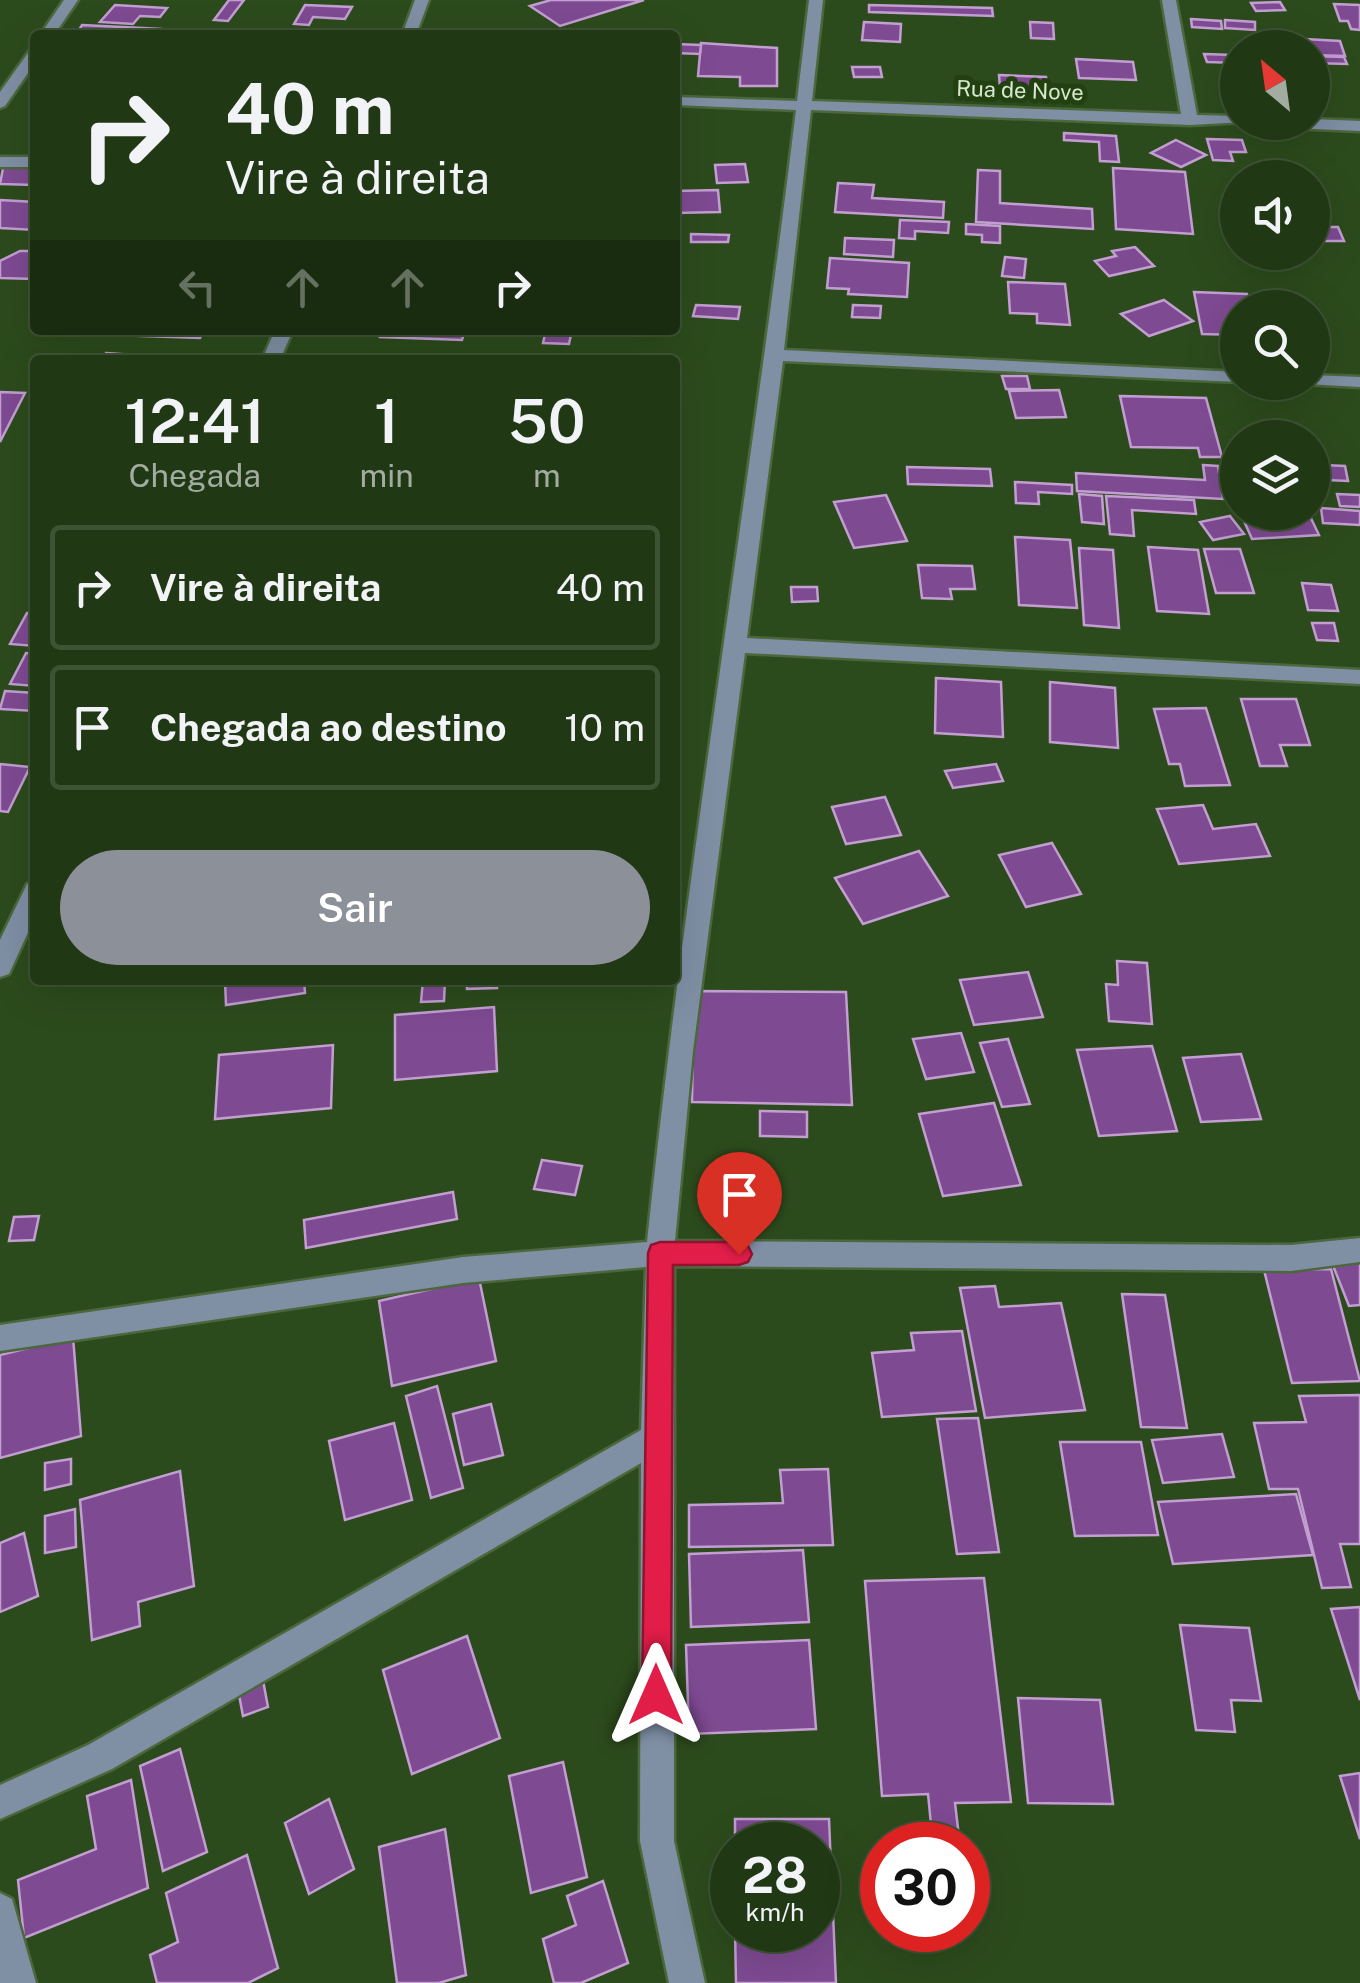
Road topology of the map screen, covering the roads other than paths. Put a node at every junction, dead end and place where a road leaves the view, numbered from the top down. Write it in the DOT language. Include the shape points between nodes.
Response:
graph roads {
  1 [pos="72,0"];
  2 [pos="422,0"];
  3 [pos="816,0"];
  4 [pos="1168,0"];
  5 [pos="51,30"];
  6 [pos="410,30"];
  7 [pos="30,60"];
  8 [pos="680,101"];
  9 [pos="0,104"];
  10 [pos="802,104"];
  11 [pos="1190,120"];
  12 [pos="1220,121"];
  13 [pos="1330,125"];
  14 [pos="1360,126"];
  15 [pos="0,162"];
  16 [pos="30,162"];
  17 [pos="775,355"];
  18 [pos="1220,376"];
  19 [pos="1330,381"];
  20 [pos="1360,382"];
  21 [pos="736,645"];
  22 [pos="1360,677"];
  23 [pos="30,901"];
  24 [pos="0,967"];
  25 [pos="1360,1250"];
  26 [pos="660,1253"];
  27 [pos="0,1338"];
  28 [pos="656,1438"];
  29 [pos="0,1802"];
  30 [pos="0,1911"];
  31 [pos="18,1983"];
  32 [pos="687,1983"];
  1 -- 5 [label="street"];
  2 -- 6 [label="street"];
  3 -- 10 [label="street"];
  4 -- 11 [label="street"];
  7 -- 9 [label="street"];
  8 -- 10 [label="street, Rua de Nove"];
  10 -- 11 [label="street, Rua de Nove"];
  10 -- 17 [label="street"];
  11 -- 12 [label="street, Rua de Nove"];
  13 -- 14 [label="street"];
  15 -- 16 [label="street"];
  17 -- 18 [label="street"];
  17 -- 21 [label="street"];
  19 -- 20 [label="street"];
  21 -- 22 [label="street"];
  21 -- 26 [label="street" via="680,1051"];
  23 -- 24 [label="street"];
  25 -- 26 [label="street" via="1291,1258"];
  26 -- 27 [label="street" via="463,1270"];
  26 -- 28 [label="street"];
  28 -- 29 [label="street" via="100,1757"];
  28 -- 32 [label="street" via="657,1841"];
  30 -- 31 [label="street"];
}
